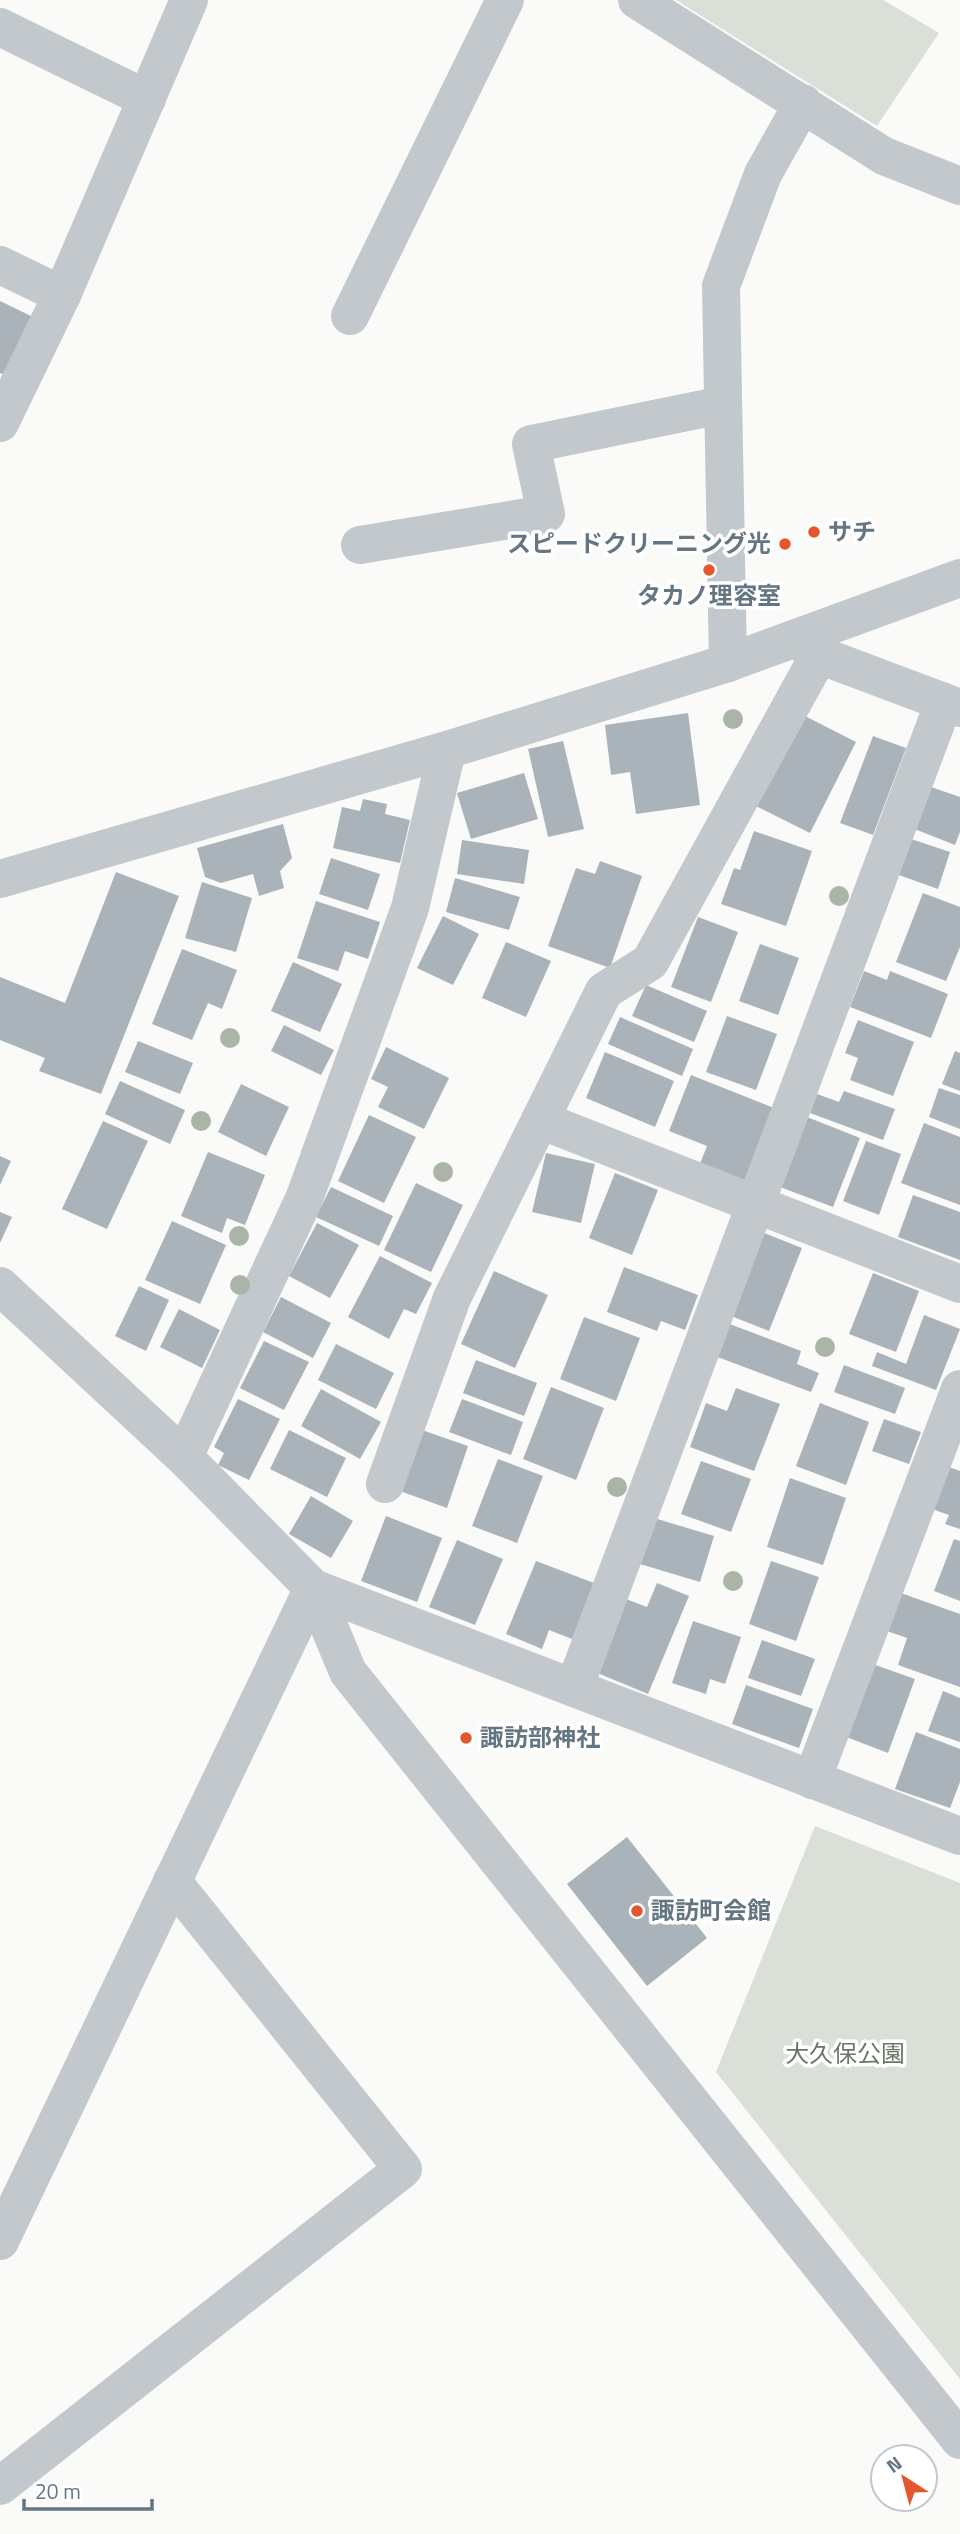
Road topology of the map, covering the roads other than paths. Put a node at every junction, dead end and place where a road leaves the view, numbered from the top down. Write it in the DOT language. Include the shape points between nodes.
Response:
graph roads {
  1 [pos="190,0"];
  2 [pos="505,0"];
  3 [pos="637,0"];
  4 [pos="0,27"];
  5 [pos="147,99"];
  6 [pos="803,103"];
  7 [pos="960,186"];
  8 [pos="0,265"];
  9 [pos="62,295"];
  10 [pos="350,316"];
  11 [pos="722,405"];
  12 [pos="0,423"];
  13 [pos="360,545"];
  14 [pos="960,578"];
  15 [pos="808,647"];
  16 [pos="729,663"];
  17 [pos="952,705"];
  18 [pos="447,751"];
  19 [pos="0,879"];
  20 [pos="540,1120"];
  21 [pos="754,1205"];
  22 [pos="960,1284"];
  23 [pos="5,1303"];
  24 [pos="960,1389"];
  25 [pos="184,1457"];
  26 [pos="385,1484"];
  27 [pos="313,1588"];
  28 [pos="574,1688"];
  29 [pos="811,1780"];
  30 [pos="960,1836"];
  31 [pos="172,1881"];
  32 [pos="0,2241"];
  33 [pos="960,2440"];
  34 [pos="0,2486"];
  1 -- 5 [label="street"];
  2 -- 10 [label="street"];
  3 -- 6 [label="street"];
  4 -- 5 [label="street"];
  5 -- 9 [label="street"];
  6 -- 7 [label="street" via="884,156"];
  6 -- 11 [label="street" via="763,174 721,286"];
  8 -- 9 [label="street"];
  9 -- 12 [label="street"];
  11 -- 13 [label="street" via="531,444 546,514"];
  11 -- 16 [label="street"];
  14 -- 15 [label="street"];
  15 -- 16 [label="street"];
  15 -- 17 [label="street"];
  15 -- 20 [label="street" via="650,962 604,990"];
  16 -- 18 [label="street"];
  17 -- 21 [label="street"];
  18 -- 19 [label="street"];
  18 -- 25 [label="street" via="410,908 304,1199"];
  20 -- 21 [label="street"];
  20 -- 26 [label="street" via="452,1298"];
  21 -- 22 [label="street"];
  21 -- 28 [label="street"];
  23 -- 25 [label="street"];
  24 -- 29 [label="street"];
  25 -- 27 [label="street"];
  27 -- 28 [label="street"];
  27 -- 31 [label="street"];
  27 -- 33 [label="street" via="348,1672"];
  28 -- 29 [label="street"];
  29 -- 30 [label="street"];
  31 -- 32 [label="street"];
  31 -- 34 [label="street" via="403,2169"];
}
